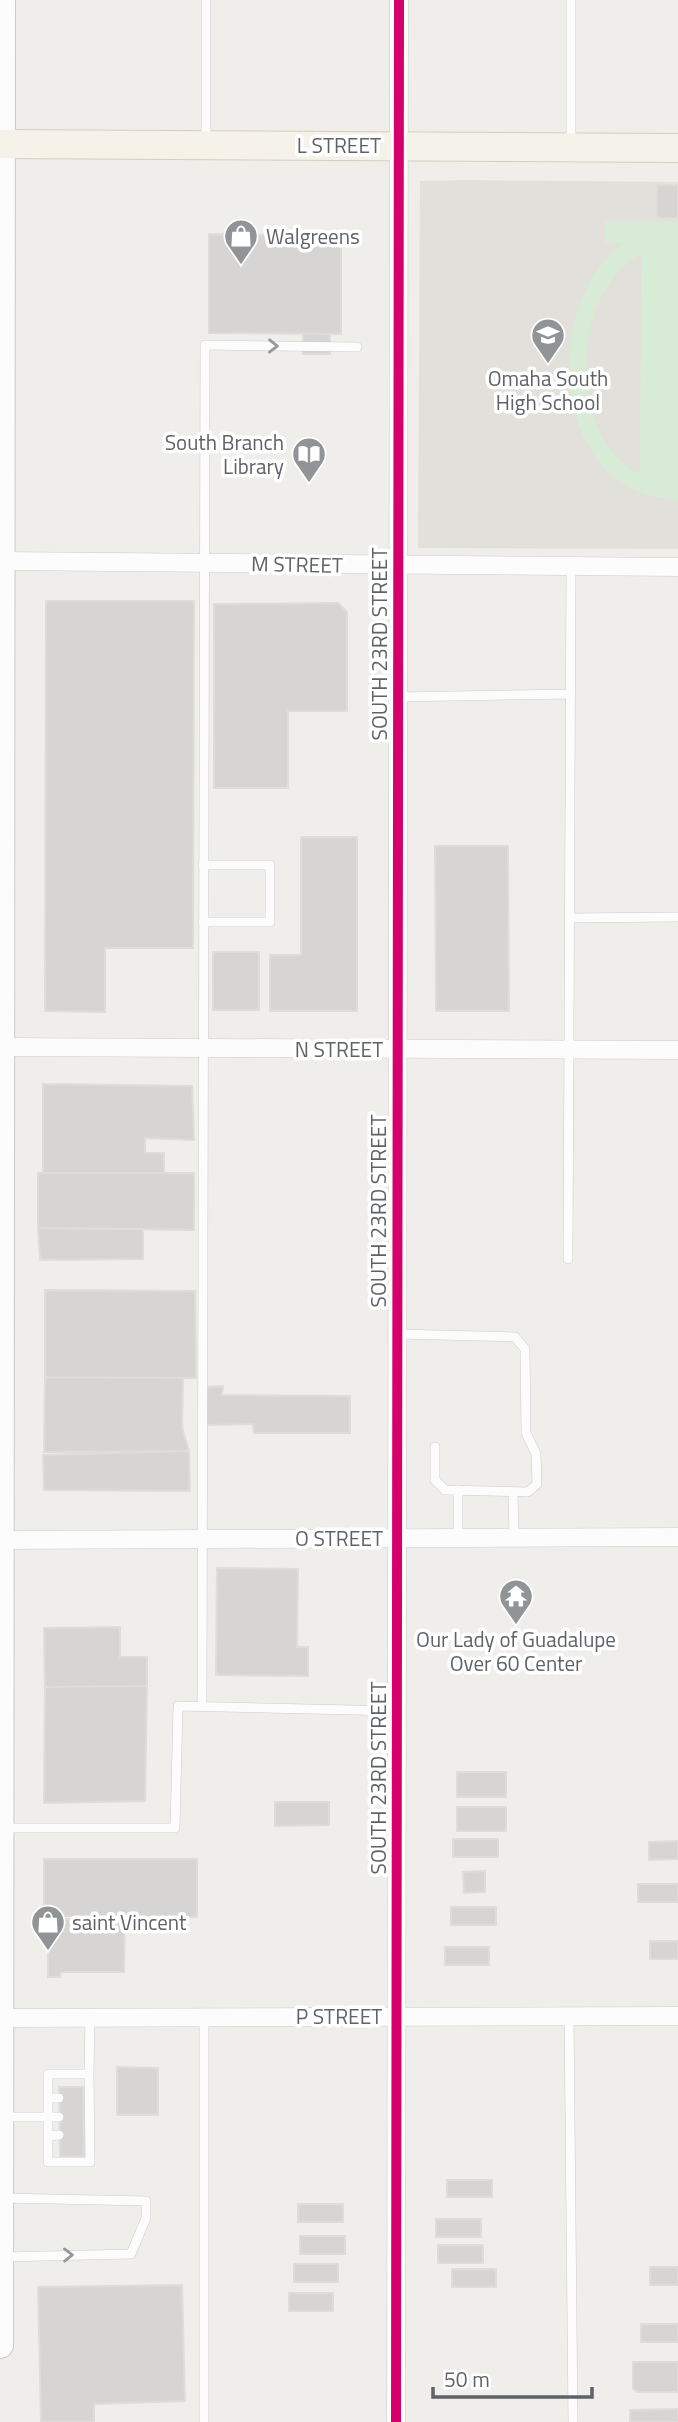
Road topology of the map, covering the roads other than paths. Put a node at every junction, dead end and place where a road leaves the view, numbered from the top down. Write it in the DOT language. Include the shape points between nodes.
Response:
graph roads {
  1 [pos="2,0"];
  2 [pos="206,0"];
  3 [pos="398,0"];
  4 [pos="571,0"];
  5 [pos="1,144"];
  6 [pos="206,145"];
  7 [pos="398,145"];
  8 [pos="571,147"];
  9 [pos="678,148"];
  10 [pos="1,255"];
  11 [pos="1,328"];
  12 [pos="357,347"];
  13 [pos="0,561"];
  14 [pos="204,562"];
  15 [pos="398,566"];
  16 [pos="571,566"];
  17 [pos="678,567"];
  18 [pos="571,694"];
  19 [pos="398,697"];
  20 [pos="203,864"];
  21 [pos="678,917"];
  22 [pos="569,918"];
  23 [pos="203,922"];
  24 [pos="0,1047"];
  25 [pos="203,1048"];
  26 [pos="397,1050"];
  27 [pos="569,1050"];
  28 [pos="678,1050"];
  29 [pos="568,1259"];
  30 [pos="398,1334"];
  31 [pos="436,1447"];
  32 [pos="458,1490"];
  33 [pos="513,1492"];
  34 [pos="678,1537"];
  35 [pos="398,1538"];
  36 [pos="458,1538"];
  37 [pos="514,1538"];
  38 [pos="202,1539"];
  39 [pos="0,1540"];
  40 [pos="202,1706"];
  41 [pos="397,1711"];
  42 [pos="0,1828"];
  43 [pos="397,2016"];
  44 [pos="569,2016"];
  45 [pos="678,2016"];
  46 [pos="90,2017"];
  47 [pos="204,2017"];
  48 [pos="0,2018"];
  49 [pos="89,2074"];
  50 [pos="48,2098"];
  51 [pos="59,2098"];
  52 [pos="1,2117"];
  53 [pos="59,2117"];
  54 [pos="48,2118"];
  55 [pos="60,2135"];
  56 [pos="48,2136"];
  57 [pos="0,2198"];
  58 [pos="0,2257"];
  59 [pos="0,2345"];
  60 [pos="205,2422"];
  61 [pos="396,2422"];
  62 [pos="573,2422"];
  1 -- 5 [label="main road"];
  2 -- 6 [label="lane"];
  3 -- 7 [label="street, SOUTH 23RD STREET"];
  4 -- 8 [label="lane"];
  5 -- 6 [label="main road, L STREET"];
  5 -- 10 [label="main road"];
  6 -- 7 [label="main road, L STREET"];
  7 -- 8 [label="main road, L STREET"];
  7 -- 15 [label="street, SOUTH 23RD STREET"];
  8 -- 9 [label="main road, L STREET"];
  10 -- 11 [label="main road"];
  11 -- 13 [label="main road"];
  14 -- 12 [label="lane, one-way" via="205,345"];
  13 -- 14 [label="street, M STREET"];
  13 -- 24 [label="main road"];
  14 -- 15 [label="street, M STREET"];
  14 -- 20 [label="lane"];
  15 -- 16 [label="street, M STREET"];
  15 -- 19 [label="street, SOUTH 23RD STREET"];
  16 -- 17 [label="street, M STREET"];
  16 -- 18 [label="lane"];
  18 -- 19 [label="lane"];
  18 -- 22 [label="lane"];
  19 -- 26 [label="street, SOUTH 23RD STREET"];
  20 -- 23 [label="lane"];
  20 -- 23 [label="lane" via="270,865 270,922"];
  21 -- 22 [label="lane"];
  22 -- 27 [label="lane"];
  23 -- 25 [label="lane"];
  24 -- 25 [label="street, N STREET"];
  24 -- 39 [label="main road"];
  25 -- 26 [label="street, N STREET"];
  25 -- 38 [label="lane"];
  26 -- 27 [label="street, N STREET"];
  26 -- 30 [label="street, SOUTH 23RD STREET"];
  27 -- 28 [label="street, N STREET"];
  27 -- 29 [label="lane"];
  30 -- 33 [label="lane" via="515,1337 525,1349 526,1433 536,1454 537,1484 527,1492"];
  30 -- 35 [label="street, SOUTH 23RD STREET"];
  31 -- 32 [label="lane" via="436,1480 444,1490"];
  32 -- 33 [label="lane"];
  32 -- 36 [label="lane"];
  33 -- 37 [label="lane"];
  34 -- 37 [label="street, O STREET"];
  35 -- 36 [label="street, O STREET"];
  35 -- 38 [label="street, O STREET"];
  35 -- 41 [label="street, SOUTH 23RD STREET"];
  36 -- 37 [label="street, O STREET"];
  38 -- 39 [label="street, O STREET"];
  38 -- 40 [label="lane"];
  39 -- 42 [label="main road"];
  40 -- 41 [label="lane"];
  40 -- 42 [label="lane" via="178,1706 175,1828"];
  41 -- 43 [label="street, SOUTH 23RD STREET"];
  42 -- 48 [label="main road"];
  43 -- 44 [label="street, P STREET"];
  43 -- 47 [label="street, P STREET"];
  43 -- 61 [label="street, SOUTH 23RD STREET"];
  44 -- 45 [label="street, P STREET"];
  44 -- 62 [label="lane"];
  46 -- 47 [label="street, P STREET"];
  46 -- 48 [label="street, P STREET"];
  46 -- 49 [label="lane"];
  47 -- 60 [label="lane"];
  48 -- 52 [label="main road"];
  49 -- 50 [label="lane" via="48,2074"];
  49 -- 56 [label="lane" via="90,2162 48,2162"];
  50 -- 51 [label="lane"];
  50 -- 54 [label="lane"];
  52 -- 54 [label="lane"];
  52 -- 57 [label="main road"];
  53 -- 54 [label="lane"];
  54 -- 56 [label="lane"];
  55 -- 56 [label="lane"];
  57 -- 58 [label="main road"];
  58 -- 57 [label="lane, one-way" via="131,2254 146,2218 146,2201"];
  58 -- 59 [label="main road"];
}
